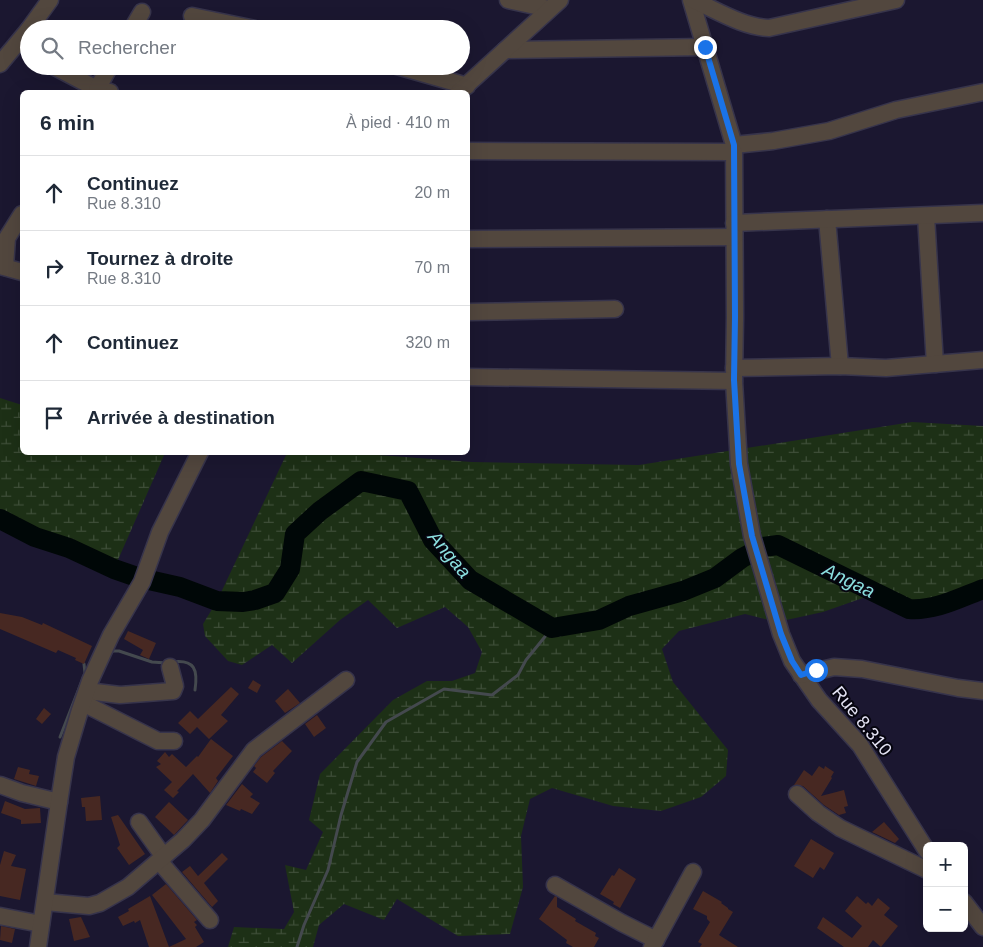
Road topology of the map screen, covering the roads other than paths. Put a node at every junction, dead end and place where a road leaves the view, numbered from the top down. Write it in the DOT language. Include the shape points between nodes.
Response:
graph roads {
  1 [pos="50,0"];
  2 [pos="508,0"];
  3 [pos="692,0"];
  4 [pos="896,0"];
  5 [pos="555,4"];
  6 [pos="142,12"];
  7 [pos="192,16"];
  8 [pos="36,20"];
  9 [pos="137,20"];
  10 [pos="211,20"];
  11 [pos="705,47"];
  12 [pos="505,50"];
  13 [pos="20,51"];
  14 [pos="0,64"];
  15 [pos="71,75"];
  16 [pos="108,75"];
  17 [pos="423,75"];
  18 [pos="463,89"];
  19 [pos="102,90"];
  20 [pos="104,90"];
  21 [pos="983,92"];
  22 [pos="734,148"];
  23 [pos="470,151"];
  24 [pos="983,213"];
  25 [pos="926,216"];
  26 [pos="20,217"];
  27 [pos="827,219"];
  28 [pos="734,230"];
  29 [pos="470,239"];
  30 [pos="2,266"];
  31 [pos="20,271"];
  32 [pos="615,309"];
  33 [pos="470,312"];
  34 [pos="983,360"];
  35 [pos="935,364"];
  36 [pos="840,366"];
  37 [pos="734,374"];
  38 [pos="470,377"];
  39 [pos="198,455"];
  40 [pos="170,667"];
  41 [pos="801,675"];
  42 [pos="346,680"];
  43 [pos="983,691"];
  44 [pos="85,697"];
  45 [pos="174,741"];
  46 [pos="0,785"];
  47 [pos="797,794"];
  48 [pos="58,802"];
  49 [pos="139,822"];
  50 [pos="923,845"];
  51 [pos="162,859"];
  52 [pos="923,868"];
  53 [pos="693,872"];
  54 [pos="555,886"];
  55 [pos="45,902"];
  56 [pos="968,907"];
  57 [pos="0,916"];
  58 [pos="210,920"];
  59 [pos="42,924"];
  60 [pos="983,927"];
  61 [pos="655,945"];
  62 [pos="38,947"];
  1 -- 8 [label="street"];
  2 -- 5 [label="street"];
  3 -- 4 [label="street" via="756,27 770,28"];
  3 -- 11 [label="street, Rue 8.310"];
  5 -- 12 [label="street"];
  6 -- 9 [label="street"];
  7 -- 10 [label="street"];
  11 -- 12 [label="street"];
  11 -- 22 [label="street, Rue 8.310"];
  12 -- 18 [label="street"];
  13 -- 14 [label="street"];
  15 -- 19 [label="street"];
  16 -- 20 [label="street"];
  17 -- 18 [label="street"];
  21 -- 22 [label="street" via="896,110 829,131"];
  22 -- 23 [label="street"];
  22 -- 28 [label="street, Rue 8.310"];
  24 -- 25 [label="street"];
  25 -- 27 [label="street"];
  25 -- 35 [label="street"];
  26 -- 30 [label="street" via="7,238"];
  27 -- 28 [label="street"];
  27 -- 36 [label="street"];
  28 -- 29 [label="street"];
  28 -- 37 [label="street, Rue 8.310"];
  30 -- 31 [label="street"];
  32 -- 33 [label="street"];
  34 -- 35 [label="street"];
  35 -- 36 [label="street" via="886,368"];
  36 -- 37 [label="street"];
  37 -- 38 [label="street"];
  37 -- 41 [label="street, Rue 8.310" via="739,464 752,536 781,634"];
  39 -- 44 [label="street" via="160,532 142,582 111,635"];
  40 -- 44 [label="street" via="175,686 173,690"];
  41 -- 43 [label="street" via="834,667 862,669"];
  41 -- 50 [label="street, Rue 8.310" via="863,750"];
  42 -- 51 [label="street" via="254,750 202,820"];
  44 -- 45 [label="street" via="158,741"];
  44 -- 48 [label="street" via="66,757"];
  46 -- 48 [label="street"];
  47 -- 52 [label="street" via="840,828"];
  48 -- 55 [label="street"];
  49 -- 51 [label="street"];
  51 -- 55 [label="street" via="100,903 89,906"];
  51 -- 58 [label="street"];
  53 -- 61 [label="street"];
  54 -- 61 [label="street"];
  55 -- 59 [label="street"];
  56 -- 60 [label="street"];
  57 -- 59 [label="street"];
  59 -- 62 [label="street"];
}
